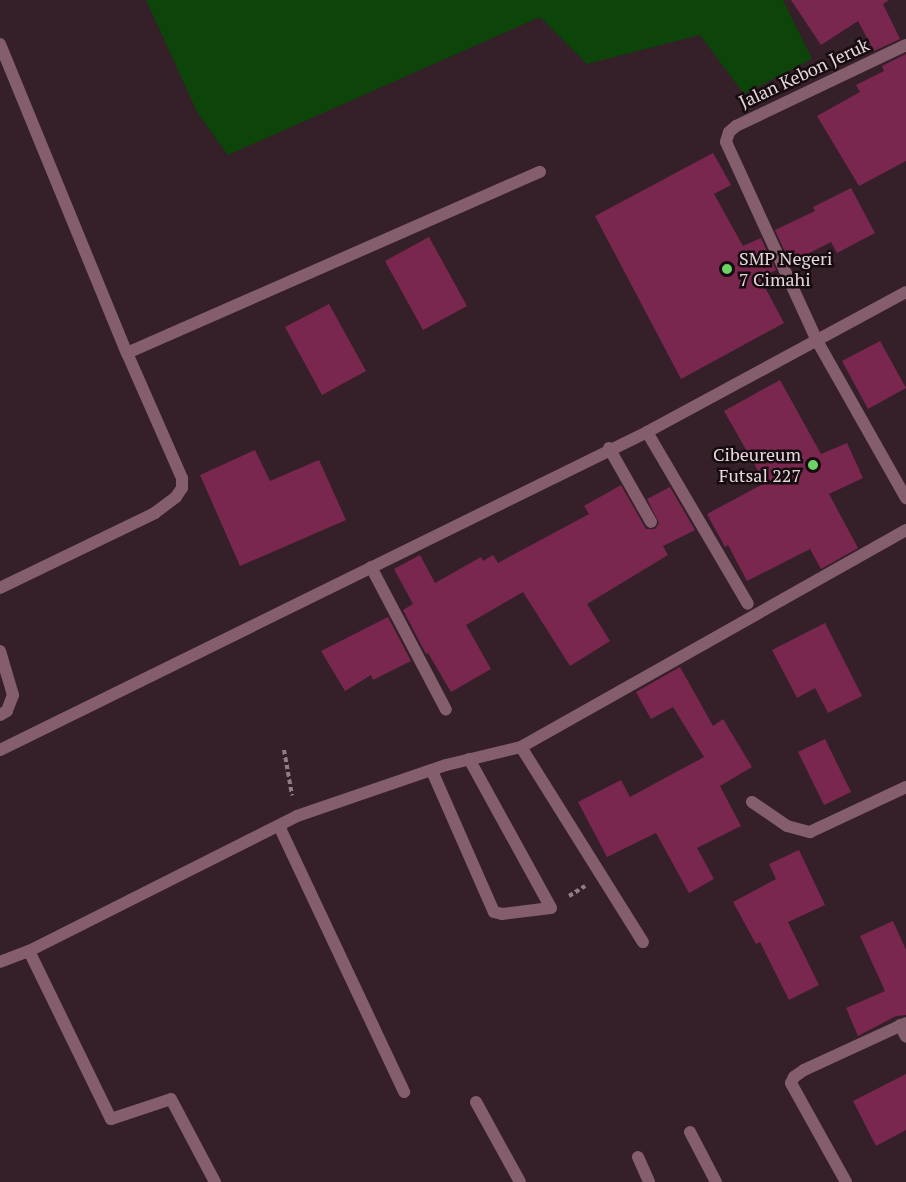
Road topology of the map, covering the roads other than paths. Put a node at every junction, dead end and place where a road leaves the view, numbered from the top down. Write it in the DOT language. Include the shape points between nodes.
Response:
graph roads {
  1 [pos="0,44"];
  2 [pos="906,45"];
  3 [pos="540,172"];
  4 [pos="906,292"];
  5 [pos="816,339"];
  6 [pos="127,352"];
  7 [pos="647,432"];
  8 [pos="609,448"];
  9 [pos="906,498"];
  10 [pos="651,522"];
  11 [pos="906,530"];
  12 [pos="371,567"];
  13 [pos="0,588"];
  14 [pos="748,604"];
  15 [pos="0,651"];
  16 [pos="446,710"];
  17 [pos="0,715"];
  18 [pos="520,747"];
  19 [pos="0,750"];
  20 [pos="469,759"];
  21 [pos="432,771"];
  22 [pos="906,787"];
  23 [pos="752,802"];
  24 [pos="279,826"];
  25 [pos="643,942"];
  26 [pos="29,951"];
  27 [pos="0,962"];
  28 [pos="904,1028"];
  29 [pos="404,1092"];
  30 [pos="476,1102"];
  31 [pos="690,1132"];
  32 [pos="638,1157"];
  33 [pos="215,1182"];
  34 [pos="520,1182"];
  35 [pos="649,1182"];
  36 [pos="716,1182"];
  37 [pos="846,1182"];
  1 -- 6 [label="street"];
  2 -- 5 [label="street, Jalan Kebon Jeruk" via="729,132 726,142"];
  3 -- 6 [label="street"];
  4 -- 5 [label="street"];
  5 -- 7 [label="street"];
  5 -- 9 [label="street, Jalan Kebon Jeruk"];
  6 -- 13 [label="street" via="182,478 182,488 155,513"];
  7 -- 8 [label="street"];
  7 -- 14 [label="street"];
  8 -- 10 [label="street"];
  8 -- 12 [label="street"];
  11 -- 18 [label="street"];
  12 -- 16 [label="street"];
  12 -- 19 [label="street"];
  15 -- 17 [label="street" via="13,695 7,711"];
  18 -- 20 [label="street"];
  18 -- 25 [label="street"];
  20 -- 21 [label="street"];
  20 -- 21 [label="street" via="551,908 494,912"];
  21 -- 24 [label="street" via="297,816"];
  22 -- 23 [label="street" via="810,832 787,826"];
  24 -- 26 [label="street"];
  24 -- 29 [label="street"];
  26 -- 27 [label="street"];
  26 -- 33 [label="street" via="111,1119 171,1099"];
  28 -- 37 [label="street" via="804,1070 791,1083"];
  30 -- 34 [label="street"];
  31 -- 36 [label="street"];
  32 -- 35 [label="street"];
}
